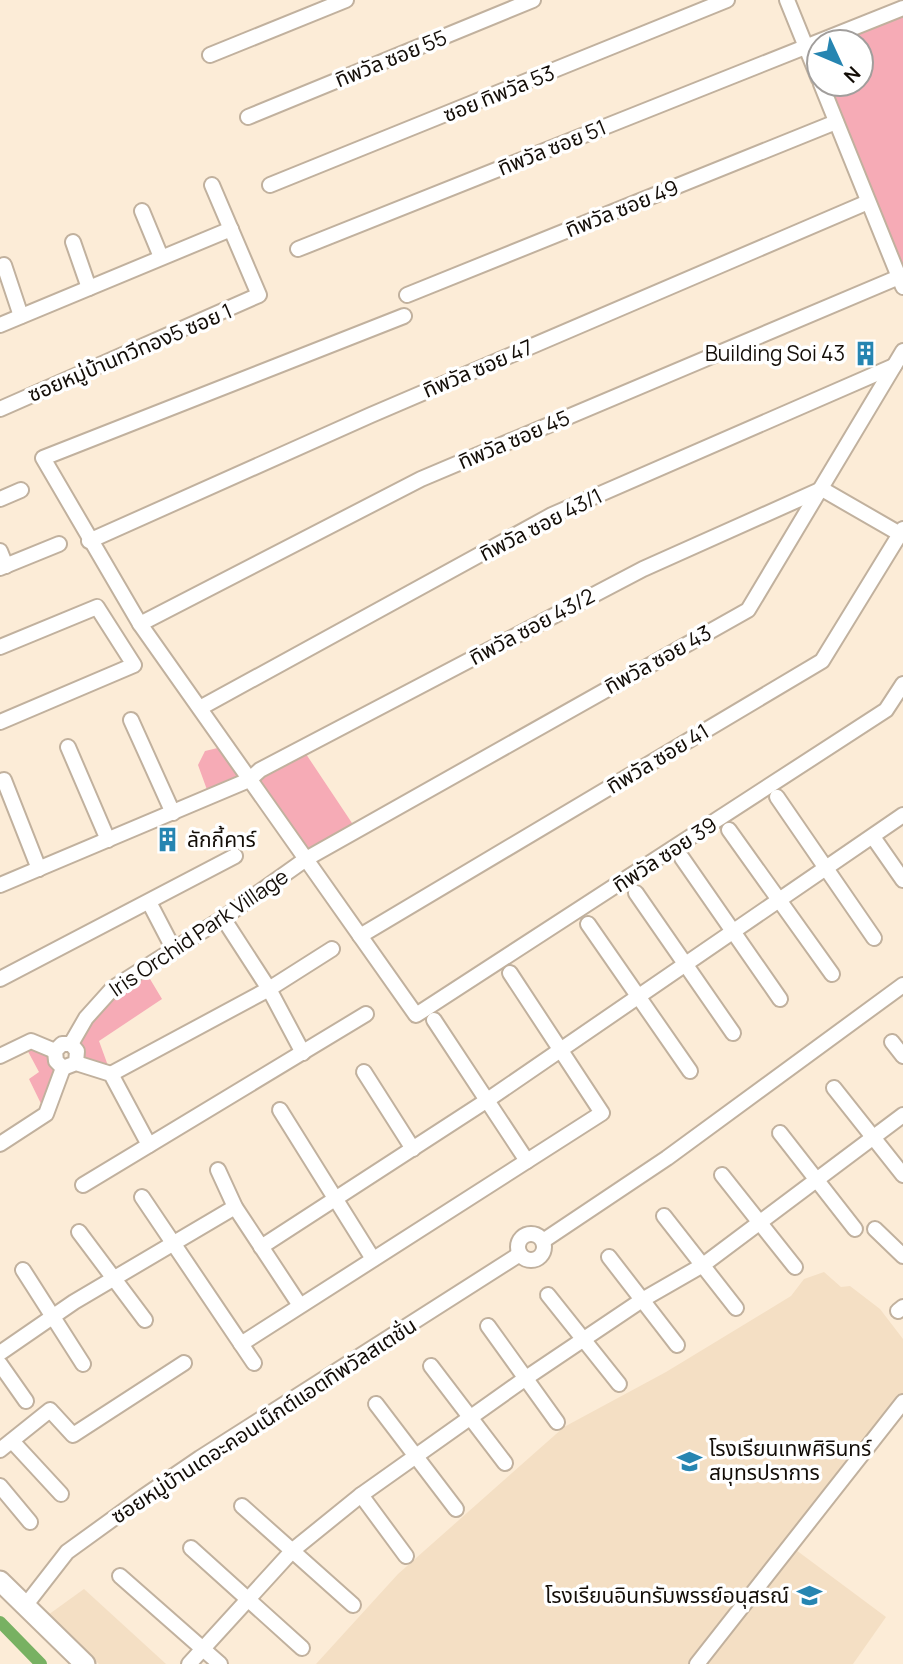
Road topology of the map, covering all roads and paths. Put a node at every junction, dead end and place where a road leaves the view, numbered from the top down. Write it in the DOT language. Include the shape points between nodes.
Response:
graph roads {
  1 [pos="346,0"];
  2 [pos="533,0"];
  3 [pos="727,0"];
  4 [pos="787,0"];
  5 [pos="903,8"];
  6 [pos="853,28"];
  7 [pos="805,45"];
  8 [pos="805,47"];
  9 [pos="210,55"];
  10 [pos="827,98"];
  11 [pos="248,117"];
  12 [pos="836,122"];
  13 [pos="212,185"];
  14 [pos="270,185"];
  15 [pos="868,202"];
  16 [pos="142,211"];
  17 [pos="231,229"];
  18 [pos="73,242"];
  19 [pos="298,248"];
  20 [pos="161,257"];
  21 [pos="4,265"];
  22 [pos="901,282"];
  23 [pos="89,288"];
  24 [pos="407,295"];
  25 [pos="21,316"];
  26 [pos="404,316"];
  27 [pos="0,324"];
  28 [pos="903,351"];
  29 [pos="894,366"];
  30 [pos="0,409"];
  31 [pos="822,489"];
  32 [pos="21,490"];
  33 [pos="0,499"];
  34 [pos="901,532"];
  35 [pos="89,541"];
  36 [pos="59,544"];
  37 [pos="0,551"];
  38 [pos="3,567"];
  39 [pos="140,624"];
  40 [pos="0,647"];
  41 [pos="903,684"];
  42 [pos="200,708"];
  43 [pos="131,720"];
  44 [pos="0,722"];
  45 [pos="68,747"];
  46 [pos="4,780"];
  47 [pos="249,780"];
  48 [pos="777,797"];
  49 [pos="173,813"];
  50 [pos="903,815"];
  51 [pos="729,830"];
  52 [pos="873,837"];
  53 [pos="108,840"];
  54 [pos="235,856"];
  55 [pos="682,858"];
  56 [pos="306,859"];
  57 [pos="39,869"];
  58 [pos="826,869"];
  59 [pos="903,880"];
  60 [pos="0,885"];
  61 [pos="636,894"];
  62 [pos="780,901"];
  63 [pos="149,902"];
  64 [pos="223,918"];
  65 [pos="588,924"];
  66 [pos="733,932"];
  67 [pos="360,936"];
  68 [pos="874,938"];
  69 [pos="332,949"];
  70 [pos="174,950"];
  71 [pos="686,964"];
  72 [pos="510,973"];
  73 [pos="832,974"];
  74 [pos="0,979"];
  75 [pos="903,985"];
  76 [pos="269,989"];
  77 [pos="639,997"];
  78 [pos="780,999"];
  79 [pos="366,1014"];
  80 [pos="434,1020"];
  81 [pos="733,1033"];
  82 [pos="892,1042"];
  83 [pos="71,1044"];
  84 [pos="562,1050"];
  85 [pos="55,1051"];
  86 [pos="303,1053"];
  87 [pos="0,1056"];
  88 [pos="903,1056"];
  89 [pos="70,1066"];
  90 [pos="691,1071"];
  91 [pos="364,1072"];
  92 [pos="111,1074"];
  93 [pos="834,1088"];
  94 [pos="486,1101"];
  95 [pos="280,1110"];
  96 [pos="903,1115"];
  97 [pos="780,1133"];
  98 [pos="873,1137"];
  99 [pos="0,1144"];
  100 [pos="149,1145"];
  101 [pos="413,1149"];
  102 [pos="527,1161"];
  103 [pos="218,1170"];
  104 [pos="722,1175"];
  105 [pos="903,1175"];
  106 [pos="817,1180"];
  107 [pos="83,1185"];
  108 [pos="142,1197"];
  109 [pos="336,1200"];
  110 [pos="235,1207"];
  111 [pos="664,1216"];
  112 [pos="760,1223"];
  113 [pos="875,1228"];
  114 [pos="855,1229"];
  115 [pos="79,1232"];
  116 [pos="171,1242"];
  117 [pos="261,1247"];
  118 [pos="903,1256"];
  119 [pos="609,1257"];
  120 [pos="373,1259"];
  121 [pos="703,1265"];
  122 [pos="795,1267"];
  123 [pos="23,1270"];
  124 [pos="114,1277"];
  125 [pos="548,1296"];
  126 [pos="642,1300"];
  127 [pos="299,1304"];
  128 [pos="736,1308"];
  129 [pos="53,1317"];
  130 [pos="145,1320"];
  131 [pos="488,1326"];
  132 [pos="584,1339"];
  133 [pos="241,1344"];
  134 [pos="677,1345"];
  135 [pos="0,1353"];
  136 [pos="184,1363"];
  137 [pos="254,1363"];
  138 [pos="0,1364"];
  139 [pos="83,1364"];
  140 [pos="431,1366"];
  141 [pos="526,1378"];
  142 [pos="619,1384"];
  143 [pos="26,1401"];
  144 [pos="903,1402"];
  145 [pos="376,1404"];
  146 [pos="471,1418"];
  147 [pos="557,1422"];
  148 [pos="12,1441"];
  149 [pos="0,1450"];
  150 [pos="417,1454"];
  151 [pos="505,1463"];
  152 [pos="0,1486"];
  153 [pos="61,1494"];
  154 [pos="361,1494"];
  155 [pos="242,1506"];
  156 [pos="456,1509"];
  157 [pos="30,1522"];
  158 [pos="191,1548"];
  159 [pos="293,1550"];
  160 [pos="407,1556"];
  161 [pos="120,1576"];
  162 [pos="0,1581"];
  163 [pos="248,1599"];
  164 [pos="352,1605"];
  165 [pos="25,1606"];
  166 [pos="203,1648"];
  167 [pos="302,1648"];
  168 [pos="85,1664"];
  169 [pos="189,1664"];
  170 [pos="220,1664"];
  171 [pos="697,1664"];
  1 -- 9 [label="street"];
  2 -- 11 [label="street, ทิพวัล ซอย 55"];
  3 -- 14 [label="street, ซอย ทิพวัล 53"];
  4 -- 7 [label="street"];
  5 -- 6 [label="street, ทิพวัล ซอย 51"];
  8 -- 19 [label="street, ทิพวัล ซอย 51"];
  10 -- 12 [label="street"];
  12 -- 15 [label="street"];
  12 -- 24 [label="street, ทิพวัล ซอย 49"];
  13 -- 17 [label="street"];
  15 -- 22 [label="street"];
  15 -- 35 [label="street, ทิพวัล ซอย 47"];
  16 -- 20 [label="street"];
  17 -- 20 [label="street"];
  17 -- 30 [label="street, ซอยหมู่บ้านทวีทอง5 ซอย 1" via="259,295"];
  18 -- 23 [label="street"];
  20 -- 23 [label="street"];
  21 -- 25 [label="street"];
  22 -- 39 [label="street, ทิพวัล ซอย 45" via="421,479"];
  23 -- 25 [label="street"];
  25 -- 27 [label="street"];
  26 -- 35 [label="street" via="43,458"];
  28 -- 29 [label="street, ทิพวัล ซอย 43"];
  29 -- 31 [label="street, ทิพวัล ซอย 43"];
  29 -- 42 [label="street, ทิพวัล ซอย 43/1" via="552,515"];
  31 -- 34 [label="street"];
  31 -- 47 [label="street, ทิพวัล ซอย 43/2" via="643,569 260,770"];
  31 -- 56 [label="street, ทิพวัล ซอย 43" via="748,610"];
  32 -- 33 [label="street"];
  34 -- 67 [label="street, ทิพวัล ซอย 41" via="820,663"];
  35 -- 39 [label="street"];
  36 -- 38 [label="street"];
  37 -- 38 [label="street"];
  39 -- 42 [label="street"];
  40 -- 44 [label="street" via="95,607 134,665"];
  41 -- 67 [label="street, ทิพวัล ซอย 39" via="886,710 416,1014"];
  42 -- 47 [label="street"];
  43 -- 49 [label="street"];
  45 -- 53 [label="street"];
  46 -- 57 [label="street"];
  47 -- 49 [label="street, ทิพวัล ซอย 43/2"];
  47 -- 56 [label="street"];
  48 -- 58 [label="street"];
  49 -- 53 [label="street, ทิพวัล ซอย 43/2"];
  50 -- 52 [label="street"];
  51 -- 62 [label="street"];
  52 -- 58 [label="street"];
  52 -- 59 [label="street"];
  53 -- 57 [label="street, ทิพวัล ซอย 43/2"];
  54 -- 63 [label="street"];
  55 -- 66 [label="street"];
  56 -- 64 [label="street, Iris Orchid Park Village"];
  56 -- 67 [label="street"];
  57 -- 60 [label="street, ทิพวัล ซอย 43/2"];
  58 -- 62 [label="street"];
  58 -- 68 [label="street"];
  61 -- 71 [label="street"];
  62 -- 66 [label="street"];
  62 -- 73 [label="street"];
  63 -- 70 [label="street"];
  63 -- 74 [label="street"];
  64 -- 70 [label="street, Iris Orchid Park Village"];
  64 -- 76 [label="street"];
  65 -- 77 [label="street"];
  66 -- 71 [label="street"];
  66 -- 78 [label="street"];
  69 -- 76 [label="street"];
  70 -- 83 [label="street, Iris Orchid Park Village" via="113,988 86,1018"];
  71 -- 77 [label="street"];
  71 -- 81 [label="street"];
  72 -- 84 [label="street"];
  75 -- 165 [label="street, ซอยหมู่บ้านเดอะคอนเน็กต์แอตทิพวัลสเตชั่น" via="667,1158 543,1241 533,1233 524,1235 518,1242 520,1254 143,1497 67,1552"];
  76 -- 86 [label="street"];
  76 -- 92 [label="street"];
  77 -- 84 [label="street"];
  77 -- 90 [label="street"];
  79 -- 86 [label="street"];
  80 -- 94 [label="street"];
  82 -- 88 [label="street"];
  83 -- 85 [label="street" via="62,1044"];
  83 -- 89 [label="street" via="77,1051"];
  84 -- 94 [label="street"];
  84 -- 102 [label="street" via="602,1113"];
  85 -- 87 [label="street" via="31,1041"];
  85 -- 89 [label="street" via="56,1061"];
  86 -- 100 [label="street"];
  89 -- 92 [label="street"];
  89 -- 99 [label="street" via="46,1114"];
  91 -- 101 [label="street"];
  92 -- 100 [label="street"];
  93 -- 98 [label="street"];
  94 -- 101 [label="street"];
  94 -- 102 [label="street"];
  95 -- 109 [label="street"];
  96 -- 98 [label="street"];
  97 -- 106 [label="street"];
  98 -- 105 [label="street"];
  98 -- 106 [label="street"];
  100 -- 107 [label="street"];
  101 -- 109 [label="street"];
  102 -- 120 [label="street"];
  103 -- 110 [label="street"];
  104 -- 112 [label="street"];
  106 -- 112 [label="street"];
  106 -- 114 [label="street"];
  108 -- 116 [label="street"];
  109 -- 117 [label="street"];
  109 -- 120 [label="street"];
  110 -- 116 [label="street"];
  110 -- 117 [label="street"];
  111 -- 121 [label="street"];
  112 -- 121 [label="street"];
  112 -- 122 [label="street"];
  113 -- 118 [label="street"];
  115 -- 124 [label="street"];
  116 -- 124 [label="street"];
  116 -- 133 [label="street"];
  117 -- 127 [label="street"];
  119 -- 126 [label="street"];
  120 -- 127 [label="street"];
  121 -- 126 [label="street"];
  121 -- 128 [label="street"];
  123 -- 129 [label="street"];
  124 -- 129 [label="street"];
  124 -- 130 [label="street"];
  125 -- 132 [label="street"];
  126 -- 132 [label="street"];
  126 -- 134 [label="street"];
  127 -- 133 [label="street"];
  129 -- 135 [label="street"];
  129 -- 139 [label="street"];
  131 -- 141 [label="street"];
  132 -- 141 [label="street"];
  132 -- 142 [label="street"];
  133 -- 137 [label="street"];
  136 -- 148 [label="street" via="73,1435 50,1410"];
  138 -- 143 [label="street"];
  140 -- 146 [label="street"];
  141 -- 146 [label="street"];
  141 -- 147 [label="street"];
  144 -- 171 [label="street"];
  145 -- 150 [label="street"];
  146 -- 150 [label="street"];
  146 -- 151 [label="street"];
  148 -- 149 [label="street"];
  148 -- 153 [label="street"];
  150 -- 154 [label="street"];
  150 -- 156 [label="street"];
  152 -- 157 [label="street"];
  154 -- 159 [label="street"];
  154 -- 160 [label="street"];
  155 -- 159 [label="street"];
  158 -- 163 [label="street"];
  159 -- 163 [label="street"];
  159 -- 164 [label="street"];
  161 -- 166 [label="street"];
  162 -- 165 [label="street"];
  163 -- 166 [label="street"];
  163 -- 167 [label="street"];
  165 -- 168 [label="street"];
  166 -- 169 [label="street"];
  166 -- 170 [label="street"];
}
